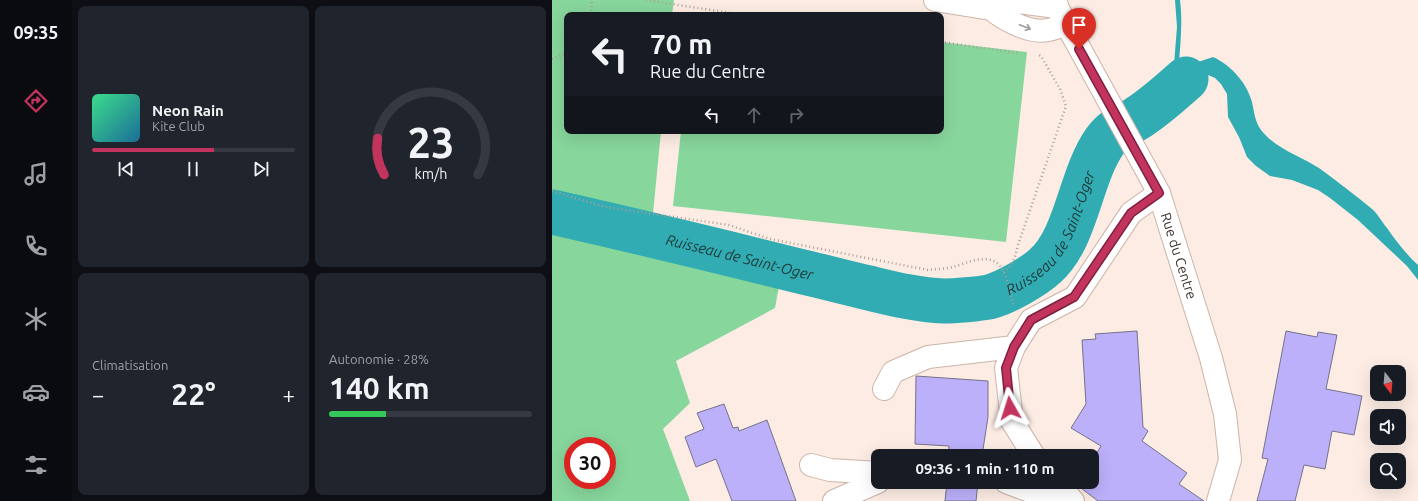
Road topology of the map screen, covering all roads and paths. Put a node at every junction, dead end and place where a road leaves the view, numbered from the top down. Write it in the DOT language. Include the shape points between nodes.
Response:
graph roads {
  1 [pos="592,0"];
  2 [pos="646,0"];
  3 [pos="935,0"];
  4 [pos="1060,11"];
  5 [pos="591,12"];
  6 [pos="724,12"];
  7 [pos="944,42"];
  8 [pos="564,54"];
  9 [pos="1026,54"];
  10 [pos="1033,55"];
  11 [pos="552,59"];
  12 [pos="552,191"];
  13 [pos="1159,193"];
  14 [pos="1003,272"];
  15 [pos="1007,280"];
  16 [pos="1014,347"];
  17 [pos="884,389"];
  18 [pos="1030,449"];
  19 [pos="811,465"];
  20 [pos="871,473"];
  21 [pos="871,485"];
  22 [pos="1024,489"];
  23 [pos="1062,489"];
  24 [pos="834,501"];
  25 [pos="1056,501"];
  26 [pos="1073,501"];
  27 [pos="1218,501"];
  1 -- 5 [label="path"];
  2 -- 6 [label="path"];
  3 -- 4 [label="street" via="991,9 1004,19 1033,30 1047,31"];
  4 -- 13 [label="street, Rue du Centre"];
  7 -- 9 [label="path"];
  8 -- 11 [label="path"];
  10 -- 14 [label="path" via="1041,56 1060,89 1066,106 1014,261"];
  12 -- 14 [label="path" via="605,207 729,225 770,238 928,270 951,268 979,259 990,259 1000,266"];
  13 -- 16 [label="street" via="1131,213 1074,297 1031,320"];
  13 -- 27 [label="street, Rue du Centre" via="1211,358 1225,414 1230,460"];
  14 -- 15 [label="path"];
  16 -- 17 [label="street" via="928,357 893,372"];
  16 -- 18 [label="street" via="1006,368 1012,421"];
  19 -- 20 [label="street" via="830,470"];
  21 -- 24 [label="street"];
  22 -- 25 [label="street"];
  23 -- 26 [label="street"];
}
